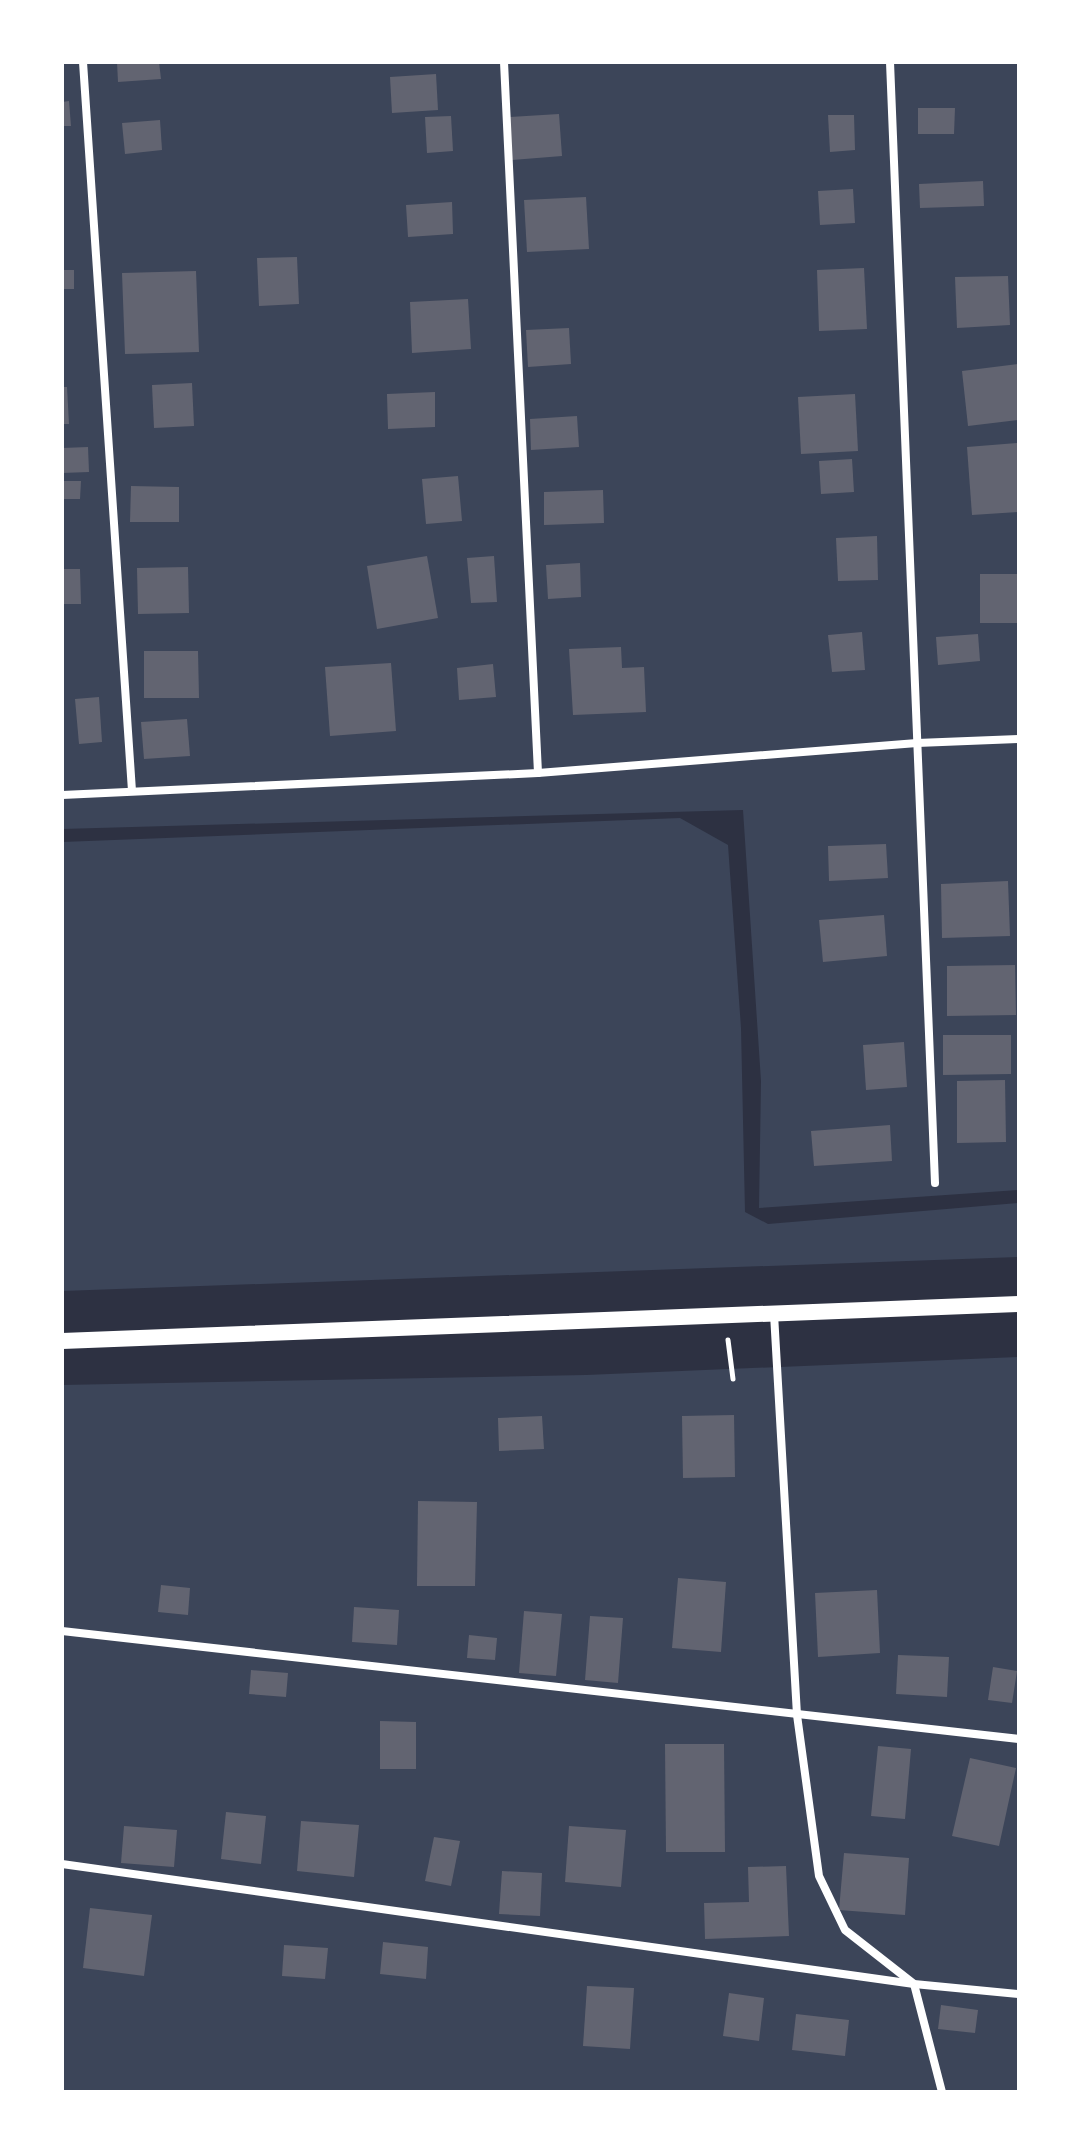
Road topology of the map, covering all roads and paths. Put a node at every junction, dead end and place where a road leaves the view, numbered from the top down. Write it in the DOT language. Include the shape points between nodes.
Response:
graph roads {
  1 [pos="83,62"];
  2 [pos="504,62"];
  3 [pos="890,62"];
  4 [pos="1019,739"];
  5 [pos="917,743"];
  6 [pos="538,773"];
  7 [pos="132,791"];
  8 [pos="62,795"];
  9 [pos="935,1183"];
  10 [pos="1019,1304"];
  11 [pos="774,1313"];
  12 [pos="62,1341"];
  13 [pos="62,1631"];
  14 [pos="797,1715"];
  15 [pos="1019,1739"];
  16 [pos="62,1864"];
  17 [pos="914,1984"];
  18 [pos="1019,1994"];
  19 [pos="942,2092"];
  1 -- 7 [label="street"];
  2 -- 6 [label="street"];
  3 -- 5 [label="street"];
  4 -- 5 [label="street"];
  5 -- 6 [label="street"];
  5 -- 9 [label="street"];
  6 -- 7 [label="street"];
  7 -- 8 [label="street"];
  10 -- 11 [label="main road"];
  11 -- 12 [label="main road"];
  11 -- 14 [label="street"];
  13 -- 14 [label="street"];
  14 -- 15 [label="street"];
  14 -- 17 [label="street" via="819,1876 845,1930"];
  16 -- 17 [label="street"];
  17 -- 18 [label="street"];
  17 -- 19 [label="street"];
}
